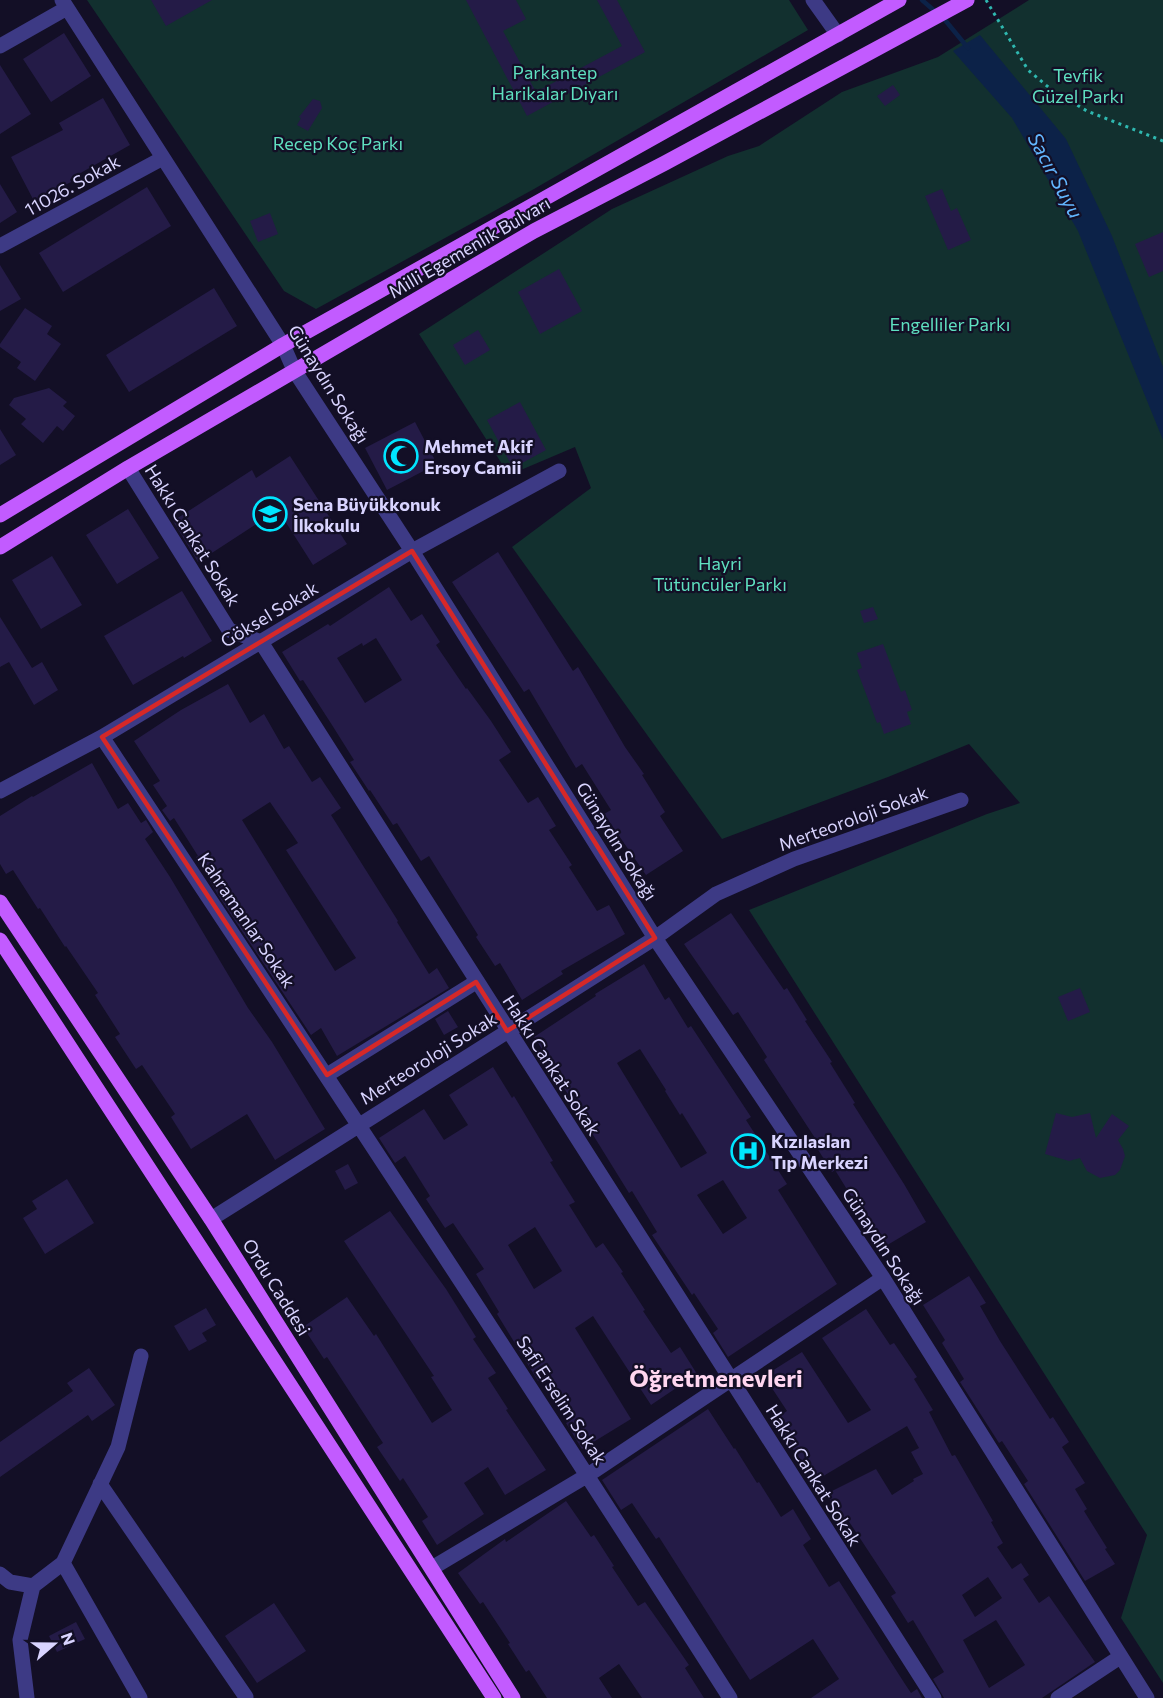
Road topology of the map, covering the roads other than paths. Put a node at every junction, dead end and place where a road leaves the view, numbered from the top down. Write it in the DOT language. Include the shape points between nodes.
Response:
graph roads {
  1 [pos="813,0"];
  2 [pos="899,0"];
  3 [pos="967,0"];
  4 [pos="64,4"];
  5 [pos="838,34"];
  6 [pos="0,46"];
  7 [pos="163,158"];
  8 [pos="0,246"];
  9 [pos="283,345"];
  10 [pos="294,370"];
  11 [pos="128,468"];
  12 [pos="560,471"];
  13 [pos="0,515"];
  14 [pos="0,547"];
  15 [pos="412,551"];
  16 [pos="261,642"];
  17 [pos="102,737"];
  18 [pos="0,791"];
  19 [pos="961,800"];
  20 [pos="0,902"];
  21 [pos="655,938"];
  22 [pos="0,940"];
  23 [pos="476,982"];
  24 [pos="507,1031"];
  25 [pos="327,1075"];
  26 [pos="359,1125"];
  27 [pos="211,1219"];
  28 [pos="883,1278"];
  29 [pos="141,1356"];
  30 [pos="731,1380"];
  31 [pos="588,1475"];
  32 [pos="100,1484"];
  33 [pos="63,1563"];
  34 [pos="432,1568"];
  35 [pos="0,1574"];
  36 [pos="33,1586"];
  37 [pos="1120,1657"];
  38 [pos="246,1697"];
  39 [pos="27,1698"];
  40 [pos="140,1698"];
  41 [pos="494,1698"];
  42 [pos="513,1698"];
  43 [pos="730,1698"];
  44 [pos="934,1698"];
  45 [pos="1058,1698"];
  46 [pos="1147,1698"];
  1 -- 5 [label="street"];
  2 -- 5 [label="main road, Milli Egemenlik Bulvarı"];
  3 -- 10 [label="main road, Milli Egemenlik Bulvarı" via="534,231"];
  4 -- 6 [label="street"];
  4 -- 7 [label="street, Günaydın Sokağı"];
  5 -- 9 [label="main road, Milli Egemenlik Bulvarı"];
  7 -- 8 [label="street, 11026. Sokak"];
  7 -- 9 [label="street, Günaydın Sokağı"];
  9 -- 10 [label="street, Günaydın Sokağı"];
  9 -- 13 [label="main road, Milli Egemenlik Bulvarı"];
  10 -- 11 [label="main road, Milli Egemenlik Bulvarı"];
  10 -- 15 [label="street, Günaydın Sokağı"];
  11 -- 14 [label="main road, Milli Egemenlik Bulvarı"];
  11 -- 16 [label="street, Hakkı Cankat Sokak" via="229,630"];
  12 -- 15 [label="street, Göksel Sokak"];
  15 -- 16 [label="street, Göksel Sokak"];
  15 -- 21 [label="street, Günaydın Sokağı"];
  16 -- 17 [label="street, Göksel Sokak"];
  16 -- 23 [label="street, Hakkı Cankat Sokak"];
  17 -- 18 [label="street, Göksel Sokak"];
  17 -- 25 [label="street, Kahramanlar Sokak"];
  19 -- 21 [label="street, Merteoroloji Sokak" via="784,863 716,894"];
  20 -- 27 [label="main road, Ordu Caddesi"];
  21 -- 24 [label="street, Merteoroloji Sokak"];
  21 -- 28 [label="street, Günaydın Sokağı"];
  22 -- 41 [label="main road"];
  23 -- 24 [label="street, Hakkı Cankat Sokak"];
  23 -- 25 [label="street"];
  24 -- 26 [label="street, Merteoroloji Sokak"];
  24 -- 30 [label="street, Hakkı Cankat Sokak"];
  25 -- 26 [label="street, Kahramanlar Sokak"];
  26 -- 27 [label="street, Merteoroloji Sokak"];
  26 -- 31 [label="street, Safi Erselim Sokak"];
  27 -- 34 [label="main road, Ordu Caddesi"];
  28 -- 30 [label="street"];
  28 -- 37 [label="street, Günaydın Sokağı"];
  29 -- 32 [label="street" via="118,1446"];
  30 -- 31 [label="street"];
  30 -- 44 [label="street, Hakkı Cankat Sokak"];
  31 -- 34 [label="street"];
  31 -- 43 [label="street, Safi Erselim Sokak"];
  32 -- 33 [label="street"];
  32 -- 38 [label="street"];
  33 -- 36 [label="street"];
  33 -- 40 [label="street"];
  34 -- 42 [label="main road, Ordu Caddesi"];
  35 -- 36 [label="street" via="10,1582"];
  36 -- 39 [label="street" via="20,1640"];
  37 -- 45 [label="street"];
  37 -- 46 [label="street, Günaydın Sokağı"];
}
